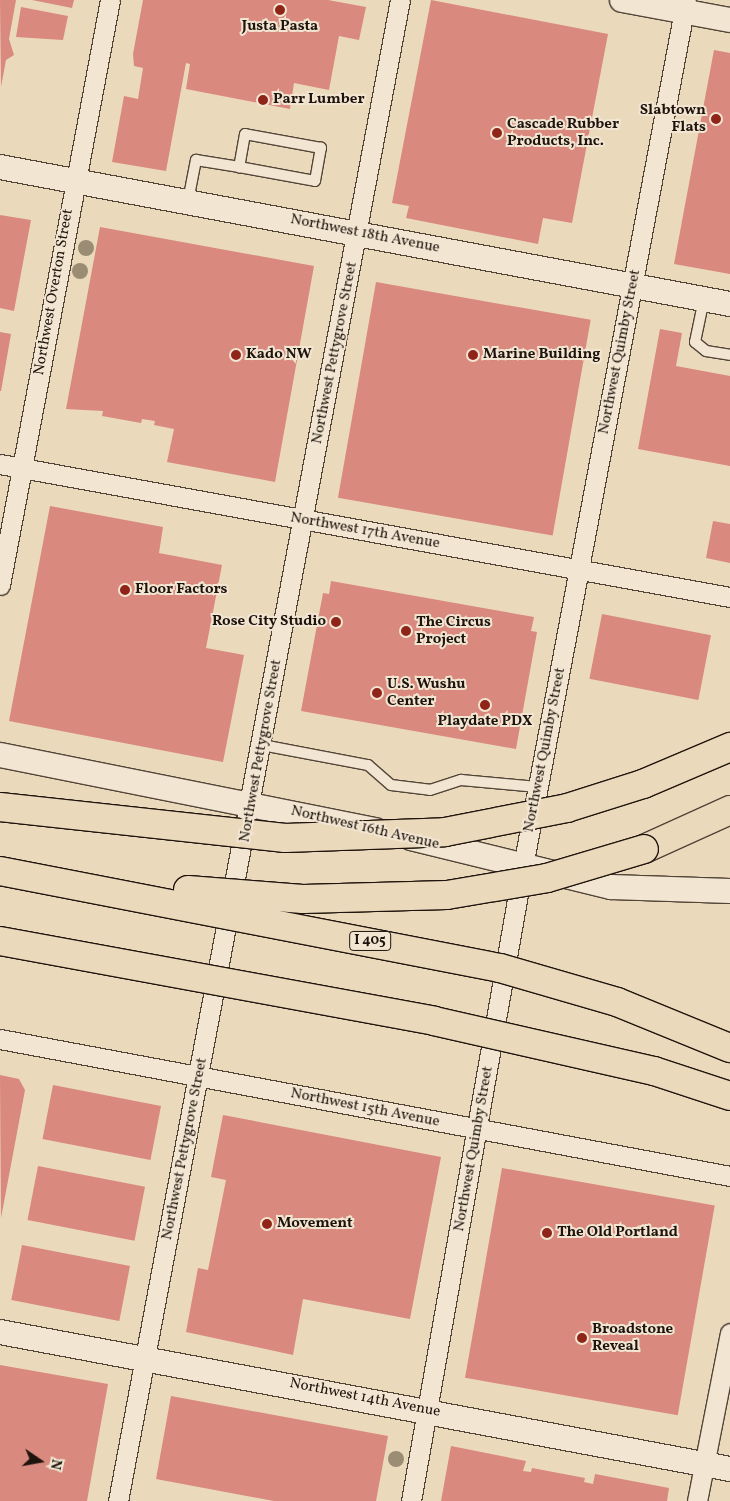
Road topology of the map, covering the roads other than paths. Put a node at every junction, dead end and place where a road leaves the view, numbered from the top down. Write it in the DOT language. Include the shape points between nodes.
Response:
graph roads {
  1 [pos="110,0"];
  2 [pos="400,0"];
  3 [pos="622,0"];
  4 [pos="685,6"];
  5 [pos="730,20"];
  6 [pos="0,167"];
  7 [pos="239,167"];
  8 [pos="74,181"];
  9 [pos="188,201"];
  10 [pos="358,233"];
  11 [pos="633,286"];
  12 [pos="704,299"];
  13 [pos="730,304"];
  14 [pos="730,355"];
  15 [pos="0,464"];
  16 [pos="22,468"];
  17 [pos="303,520"];
  18 [pos="579,568"];
  19 [pos="0,585"];
  20 [pos="730,596"];
  21 [pos="262,745"];
  22 [pos="730,747"];
  23 [pos="0,755"];
  24 [pos="538,787"];
  25 [pos="252,803"];
  26 [pos="0,807"];
  27 [pos="730,810"];
  28 [pos="523,866"];
  29 [pos="0,871"];
  30 [pos="0,875"];
  31 [pos="730,891"];
  32 [pos="0,940"];
  33 [pos="0,1039"];
  34 [pos="730,1048"];
  35 [pos="200,1078"];
  36 [pos="730,1096"];
  37 [pos="478,1130"];
  38 [pos="730,1176"];
  39 [pos="0,1332"];
  40 [pos="730,1333"];
  41 [pos="144,1357"];
  42 [pos="429,1410"];
  43 [pos="704,1464"];
  44 [pos="730,1469"];
  45 [pos="118,1501"];
  46 [pos="410,1501"];
  47 [pos="697,1501"];
  1 -- 8 [label="street, Northwest Overton Street"];
  2 -- 10 [label="street, Northwest Pettygrove Street"];
  3 -- 4 [label="street"];
  4 -- 5 [label="street"];
  4 -- 11 [label="street, Northwest Quimby Street"];
  6 -- 8 [label="street, Northwest 18th Avenue"];
  7 -- 7 [label="lane" via="315,180 321,148 246,134"];
  7 -- 9 [label="lane" via="196,160"];
  8 -- 9 [label="street, Northwest 18th Avenue"];
  8 -- 16 [label="street, Northwest Overton Street"];
  9 -- 10 [label="street, Northwest 18th Avenue"];
  10 -- 11 [label="street, Northwest 18th Avenue"];
  10 -- 17 [label="street, Northwest Pettygrove Street"];
  11 -- 12 [label="street, Northwest 18th Avenue"];
  11 -- 18 [label="street, Northwest Quimby Street"];
  12 -- 13 [label="street, Northwest 18th Avenue"];
  12 -- 14 [label="lane" via="695,342 706,351"];
  15 -- 16 [label="street, Northwest 17th Avenue"];
  16 -- 17 [label="street, Northwest 17th Avenue"];
  16 -- 19 [label="street, Northwest Overton Street"];
  17 -- 18 [label="street, Northwest 17th Avenue"];
  17 -- 21 [label="street, Northwest Pettygrove Street"];
  18 -- 20 [label="street, Northwest 17th Avenue"];
  18 -- 24 [label="street, Northwest Quimby Street"];
  21 -- 24 [label="lane" via="368,765 391,785 430,790 461,780"];
  21 -- 25 [label="street, Northwest Pettygrove Street"];
  22 -- 26 [label="highway, bridge" via="642,784 567,808 445,832 285,838"];
  23 -- 25 [label="street, Northwest 16th Avenue"];
  24 -- 28 [label="street, Northwest Quimby Street"];
  25 -- 28 [label="street, Northwest 16th Avenue"];
  25 -- 35 [label="street, Northwest Pettygrove Street"];
  27 -- 30 [label="highway, bridge" via="644,849 593,866 447,896 304,900"];
  28 -- 31 [label="street, Northwest 16th Avenue" via="611,888"];
  28 -- 37 [label="street, Northwest Quimby Street"];
  29 -- 34 [label="highway, I 405, bridge" via="500,968 617,1002"];
  32 -- 36 [label="highway, bridge" via="443,1023 654,1071"];
  33 -- 35 [label="street, Northwest 15th Avenue"];
  35 -- 37 [label="street, Northwest 15th Avenue"];
  35 -- 41 [label="street, Northwest Pettygrove Street"];
  37 -- 38 [label="street, Northwest 15th Avenue"];
  37 -- 42 [label="street, Northwest Quimby Street"];
  39 -- 41 [label="street, Northwest 14th Avenue"];
  40 -- 43 [label="street"];
  41 -- 42 [label="street, Northwest 14th Avenue"];
  41 -- 45 [label="street, Northwest Pettygrove Street"];
  42 -- 43 [label="street, Northwest 14th Avenue"];
  42 -- 46 [label="street, Northwest Quimby Street"];
  43 -- 44 [label="street, Northwest 14th Avenue"];
  43 -- 47 [label="street"];
}
